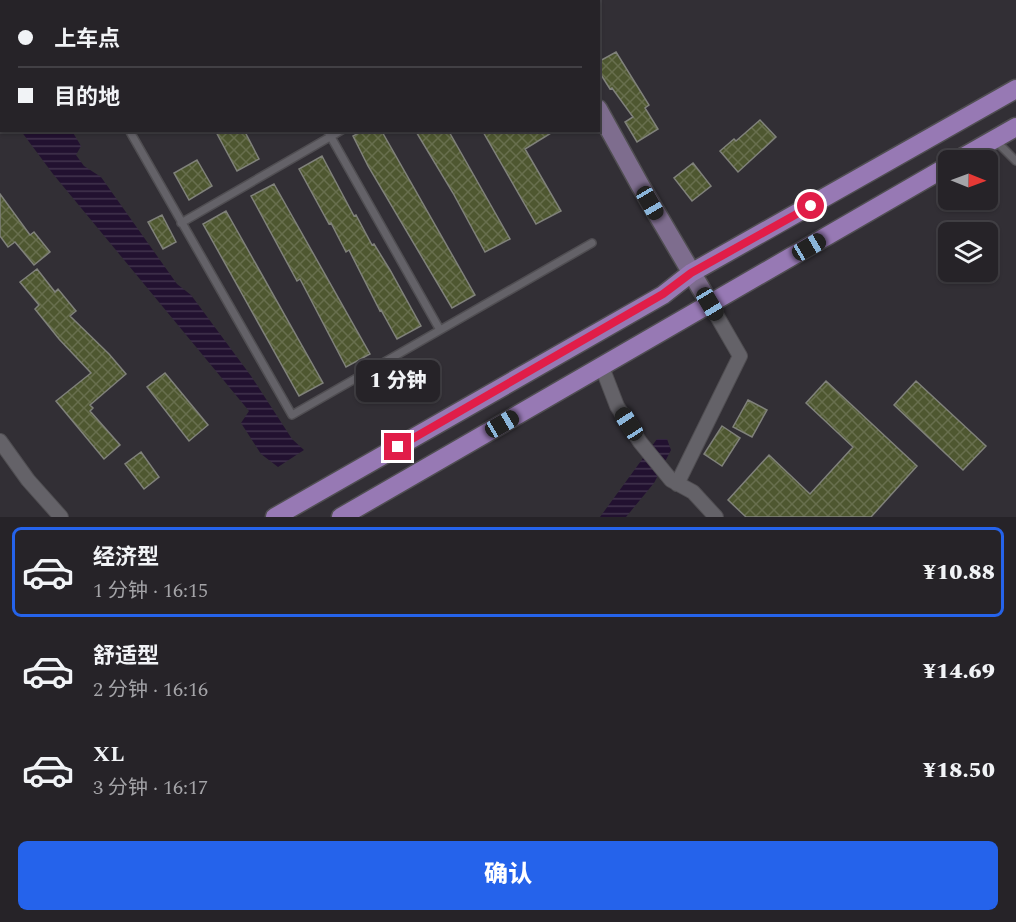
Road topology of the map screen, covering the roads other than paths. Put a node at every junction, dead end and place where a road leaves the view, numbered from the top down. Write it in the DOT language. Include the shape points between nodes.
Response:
graph roads {
  1 [pos="1016,90"];
  2 [pos="600,113"];
  3 [pos="1016,127"];
  4 [pos="130,132"];
  5 [pos="328,134"];
  6 [pos="994,140"];
  7 [pos="976,150"];
  8 [pos="1016,161"];
  9 [pos="938,172"];
  10 [pos="181,223"];
  11 [pos="592,243"];
  12 [pos="691,273"];
  13 [pos="710,304"];
  14 [pos="440,330"];
  15 [pos="602,367"];
  16 [pos="0,441"];
  17 [pos="677,484"];
  18 [pos="62,517"];
  19 [pos="275,517"];
  20 [pos="341,517"];
  21 [pos="716,517"];
  1 -- 12 [label="main road"];
  2 -- 12 [label="street"];
  3 -- 6 [label="main road"];
  4 -- 10 [label="lane"];
  5 -- 10 [label="lane"];
  5 -- 14 [label="lane"];
  6 -- 7 [label="main road"];
  6 -- 8 [label="lane"];
  9 -- 13 [label="main road"];
  10 -- 14 [label="lane" via="292,415"];
  11 -- 14 [label="lane"];
  12 -- 13 [label="street"];
  12 -- 19 [label="main road" via="663,294"];
  13 -- 15 [label="main road"];
  13 -- 17 [label="street" via="740,356"];
  15 -- 17 [label="street" via="617,406 640,442"];
  15 -- 20 [label="main road"];
  16 -- 18 [label="street"];
  17 -- 21 [label="street" via="693,492"];
}
